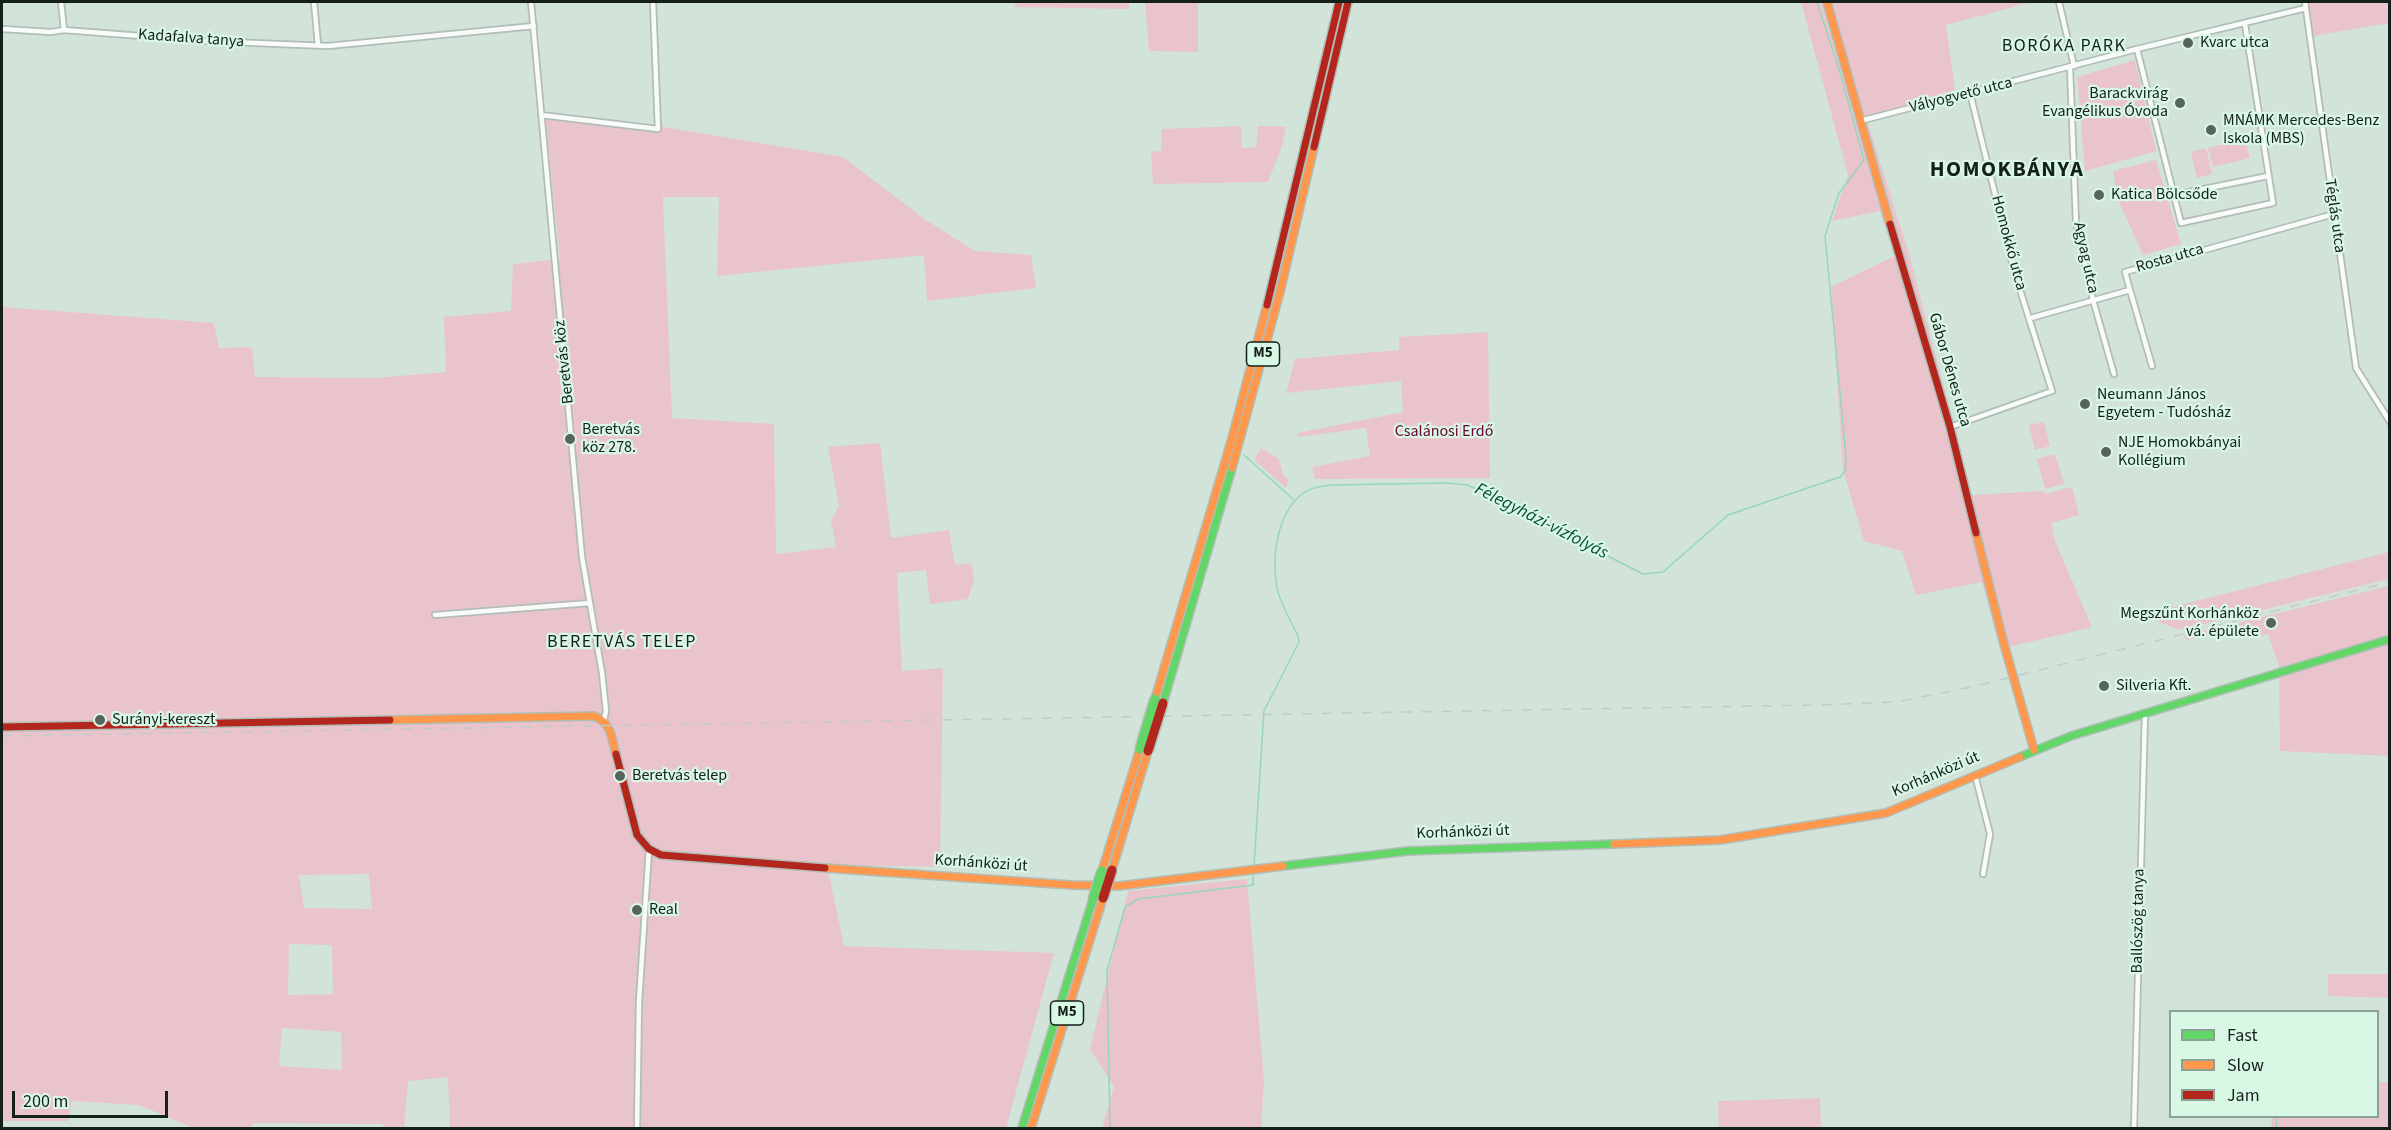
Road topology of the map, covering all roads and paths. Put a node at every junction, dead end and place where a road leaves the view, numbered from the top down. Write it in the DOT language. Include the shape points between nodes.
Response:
graph roads {
  1 [pos="61,2"];
  2 [pos="314,2"];
  3 [pos="531,2"];
  4 [pos="653,2"];
  5 [pos="1339,2"];
  6 [pos="1348,2"];
  7 [pos="1827,2"];
  8 [pos="2059,2"];
  9 [pos="2305,2"];
  10 [pos="2306,8"];
  11 [pos="2245,24"];
  12 [pos="534,26"];
  13 [pos="2,29"];
  14 [pos="64,30"];
  15 [pos="318,45"];
  16 [pos="2137,49"];
  17 [pos="2072,67"];
  18 [pos="1970,93"];
  19 [pos="541,115"];
  20 [pos="1860,121"];
  21 [pos="2268,176"];
  22 [pos="2174,195"];
  23 [pos="2334,214"];
  24 [pos="2130,290"];
  25 [pos="2093,300"];
  26 [pos="2031,318"];
  27 [pos="2152,366"];
  28 [pos="2114,374"];
  29 [pos="2390,422"];
  30 [pos="1950,427"];
  31 [pos="590,603"];
  32 [pos="435,615"];
  33 [pos="2390,639"];
  34 [pos="1159,701"];
  35 [pos="2145,713"];
  36 [pos="604,720"];
  37 [pos="2,727"];
  38 [pos="2034,750"];
  39 [pos="1975,775"];
  40 [pos="649,849"];
  41 [pos="1983,874"];
  42 [pos="1098,899"];
  43 [pos="636,1128"];
  44 [pos="1022,1128"];
  45 [pos="1031,1128"];
  46 [pos="2134,1128"];
  1 -- 14 [label="street"];
  2 -- 15 [label="street"];
  3 -- 12 [label="street, Beretvás köz"];
  4 -- 19 [label="street" via="658,129"];
  5 -- 34 [label="main road, M5" via="1271,290"];
  6 -- 34 [label="main road, M5" via="1280,292 1241,437"];
  7 -- 20 [label="main road, Gábor Dénes utca"];
  8 -- 17 [label="street, Agyag utca"];
  9 -- 10 [label="street, Téglás utca"];
  10 -- 11 [label="street, Vályogvető utca"];
  10 -- 23 [label="street, Téglás utca"];
  11 -- 16 [label="street, Vályogvető utca"];
  11 -- 21 [label="street"];
  12 -- 15 [label="street, Kadafalva tanya"];
  12 -- 19 [label="street, Beretvás köz"];
  13 -- 14 [label="street, Kadafalva tanya"];
  14 -- 15 [label="street, Kadafalva tanya"];
  16 -- 17 [label="street, Vályogvető utca"];
  16 -- 22 [label="street"];
  17 -- 18 [label="street, Vályogvető utca"];
  17 -- 25 [label="street, Agyag utca" via="2076,223"];
  18 -- 20 [label="street, Vályogvető utca"];
  18 -- 26 [label="street, Homokkő utca" via="2014,271"];
  19 -- 31 [label="street, Beretvás köz" via="582,557"];
  20 -- 30 [label="main road, Gábor Dénes utca"];
  21 -- 22 [label="street"];
  21 -- 22 [label="street" via="2273,203 2181,224"];
  23 -- 24 [label="street, Rosta utca" via="2126,272"];
  23 -- 29 [label="street, Téglás utca" via="2356,368"];
  24 -- 25 [label="street, Rosta utca"];
  24 -- 27 [label="street"];
  25 -- 26 [label="street, Rosta utca"];
  25 -- 28 [label="street, Agyag utca"];
  26 -- 30 [label="street, Homokkő utca" via="2052,391"];
  30 -- 38 [label="main road, Gábor Dénes utca"];
  31 -- 32 [label="street"];
  31 -- 36 [label="street, Beretvás köz" via="604,692"];
  33 -- 35 [label="main road, Korhánközi út"];
  34 -- 42 [label="main road, M5, bridge"];
  35 -- 38 [label="main road, Korhánközi út"];
  35 -- 46 [label="street, Ballószög tanya"];
  36 -- 37 [label="main road" via="594,717"];
  36 -- 40 [label="main road" via="634,829"];
  38 -- 39 [label="main road, Korhánközi út"];
  39 -- 40 [label="main road, Korhánközi út" via="1886,813 1720,840 1408,851 1134,885 1091,886 676,858"];
  39 -- 41 [label="street" via="1990,834"];
  40 -- 43 [label="street"];
  42 -- 44 [label="main road, M5"];
  42 -- 45 [label="main road, M5"];
}
